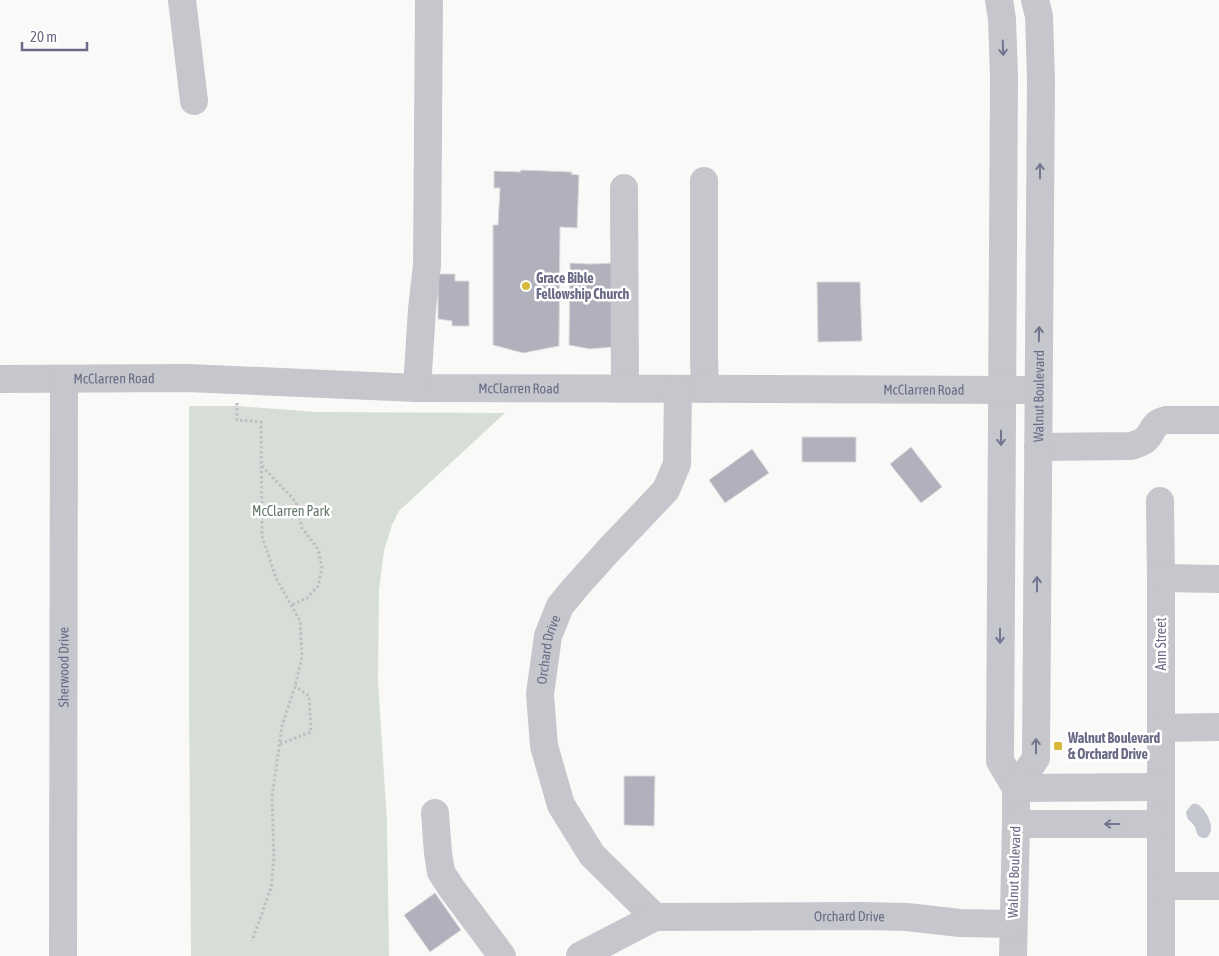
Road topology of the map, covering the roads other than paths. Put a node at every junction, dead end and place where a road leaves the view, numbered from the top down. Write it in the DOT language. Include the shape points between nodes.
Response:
graph roads {
  1 [pos="182,0"];
  2 [pos="429,0"];
  3 [pos="998,0"];
  4 [pos="1035,0"];
  5 [pos="194,101"];
  6 [pos="704,181"];
  7 [pos="624,188"];
  8 [pos="0,379"];
  9 [pos="64,379"];
  10 [pos="417,388"];
  11 [pos="625,388"];
  12 [pos="678,389"];
  13 [pos="705,389"];
  14 [pos="1001,390"];
  15 [pos="1038,390"];
  16 [pos="1219,420"];
  17 [pos="1038,447"];
  18 [pos="1160,501"];
  19 [pos="1161,578"];
  20 [pos="1219,579"];
  21 [pos="1219,727"];
  22 [pos="1161,728"];
  23 [pos="1160,787"];
  24 [pos="1016,788"];
  25 [pos="435,813"];
  26 [pos="1016,824"];
  27 [pos="1161,824"];
  28 [pos="1161,886"];
  29 [pos="1219,886"];
  30 [pos="656,917"];
  31 [pos="1013,924"];
  32 [pos="63,956"];
  33 [pos="502,956"];
  34 [pos="580,956"];
  35 [pos="1013,956"];
  36 [pos="1161,956"];
  1 -- 5 [label="street"];
  2 -- 10 [label="street" via="427,265"];
  3 -- 14 [label="street, one-way" via="1004,76"];
  15 -- 4 [label="street, Walnut Boulevard, one-way" via="1041,80 1039,16"];
  6 -- 13 [label="street"];
  7 -- 11 [label="street"];
  8 -- 9 [label="street, McClarren Road"];
  9 -- 10 [label="street, McClarren Road" via="188,378"];
  9 -- 32 [label="street, Sherwood Drive"];
  10 -- 11 [label="street, McClarren Road"];
  11 -- 12 [label="street, McClarren Road"];
  12 -- 13 [label="street, McClarren Road"];
  12 -- 30 [label="street, Orchard Drive" via="677,464 666,490 560,606 548,636 540,694 544,746 561,805 592,855"];
  13 -- 14 [label="street, McClarren Road"];
  14 -- 15 [label="street, McClarren Road"];
  14 -- 24 [label="street, one-way" via="1000,761"];
  15 -- 17 [label="street, Walnut Boulevard"];
  16 -- 17 [label="street" via="1159,422 1148,437 1131,446"];
  24 -- 17 [label="street, Walnut Boulevard, one-way" via="1036,758"];
  18 -- 19 [label="street, Ann Street"];
  19 -- 20 [label="street"];
  19 -- 22 [label="street, Ann Street"];
  21 -- 22 [label="street"];
  22 -- 23 [label="street, Ann Street"];
  23 -- 24 [label="street"];
  23 -- 27 [label="street, Ann Street"];
  24 -- 26 [label="street, Walnut Boulevard"];
  25 -- 33 [label="street" via="442,872"];
  27 -- 26 [label="street, one-way"];
  26 -- 31 [label="street, Walnut Boulevard"];
  27 -- 28 [label="street, Ann Street"];
  28 -- 29 [label="street"];
  28 -- 36 [label="street, Ann Street"];
  30 -- 31 [label="street, Orchard Drive" via="863,916"];
  30 -- 34 [label="street, Orchard Drive"];
  31 -- 35 [label="street, Walnut Boulevard"];
}
